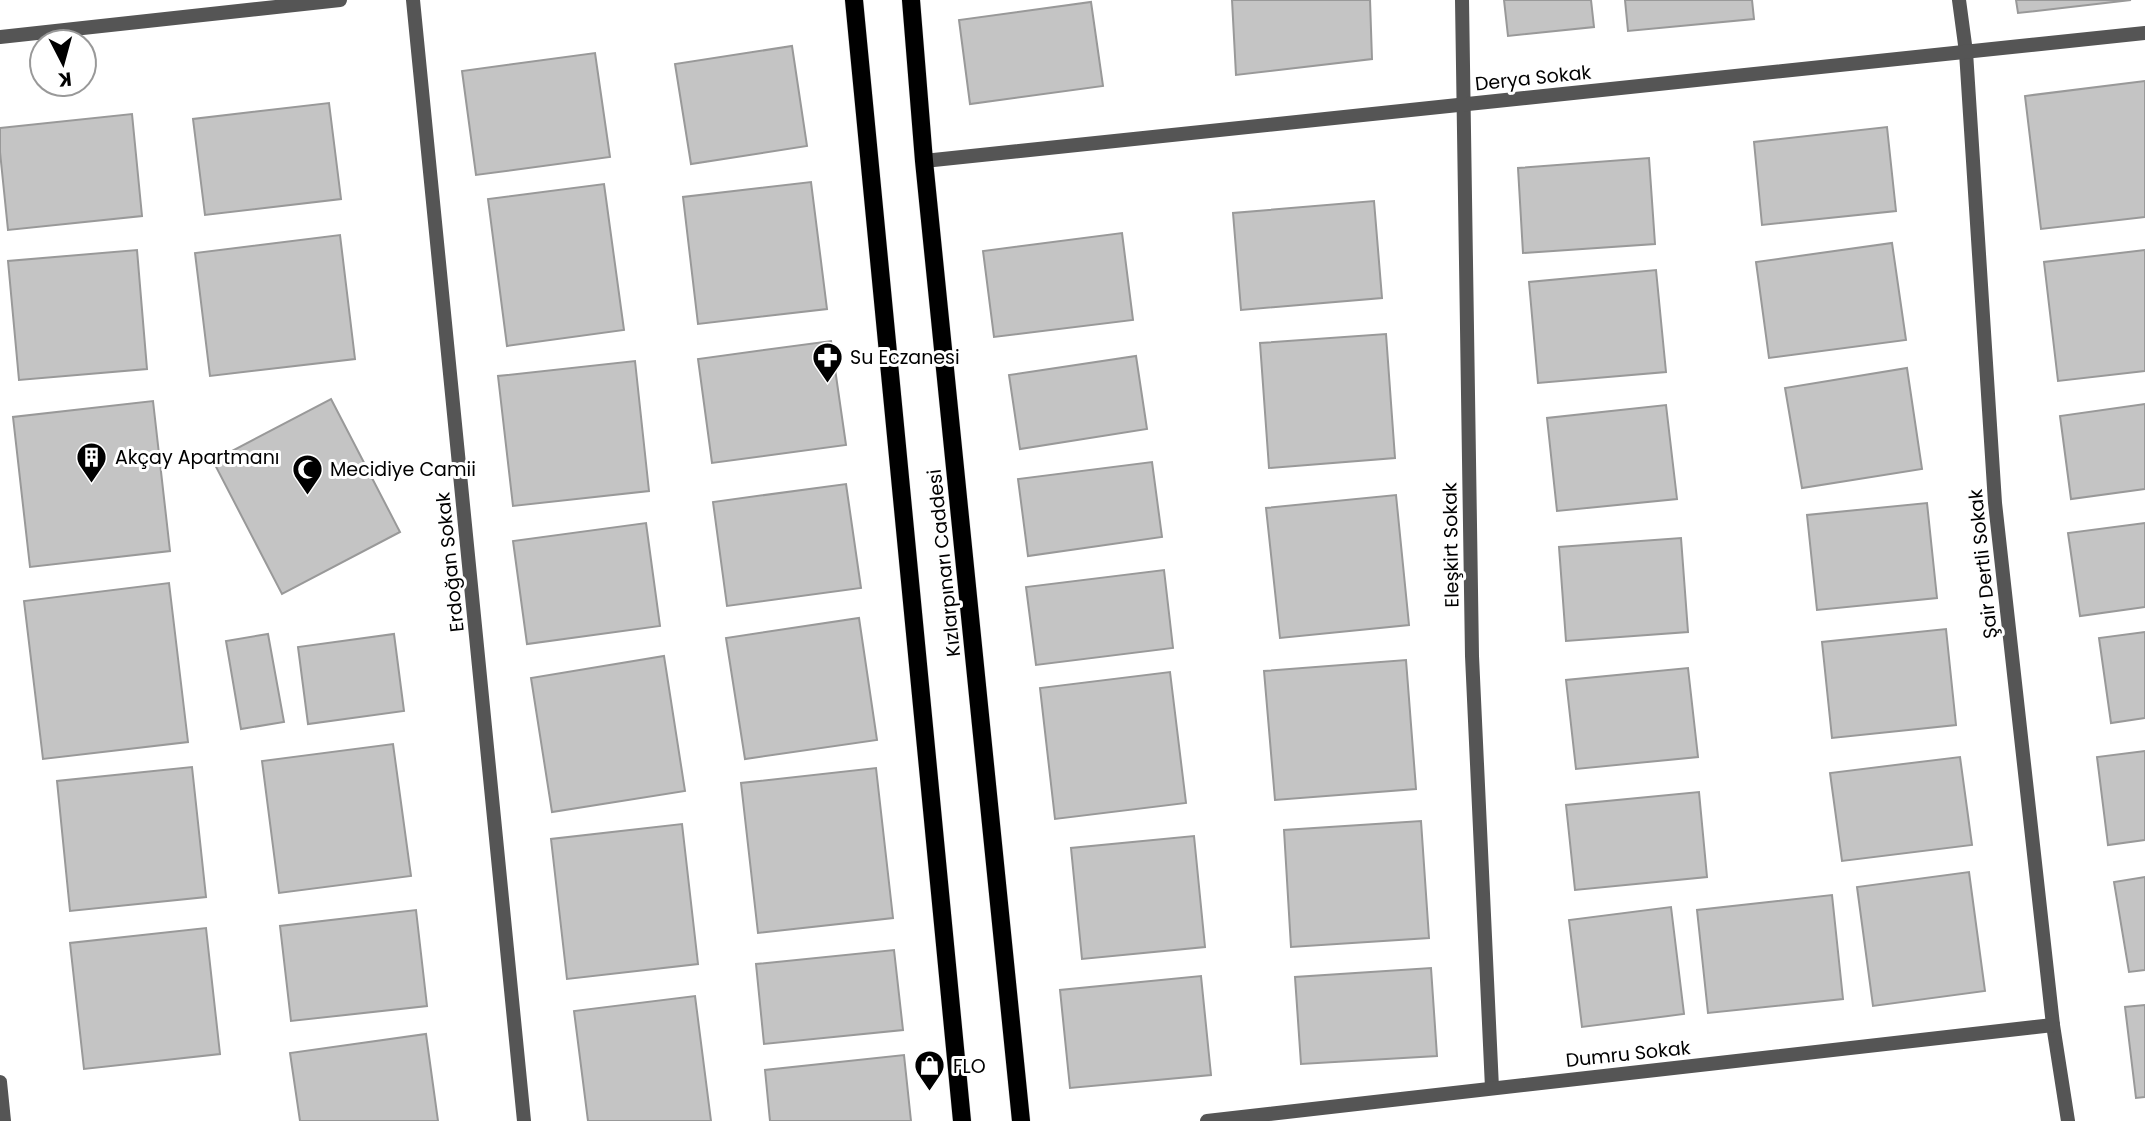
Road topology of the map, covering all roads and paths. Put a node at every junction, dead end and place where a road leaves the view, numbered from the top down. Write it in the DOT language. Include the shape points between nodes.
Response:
graph roads {
  1 [pos="340,0"];
  2 [pos="413,0"];
  3 [pos="854,0"];
  4 [pos="911,0"];
  5 [pos="1462,0"];
  6 [pos="1959,0"];
  7 [pos="2145,33"];
  8 [pos="0,37"];
  9 [pos="1966,52"];
  10 [pos="1463,105"];
  11 [pos="924,162"];
  12 [pos="2053,1025"];
  13 [pos="0,1082"];
  14 [pos="1492,1088"];
  15 [pos="4,1121"];
  16 [pos="524,1121"];
  17 [pos="962,1121"];
  18 [pos="1021,1121"];
  19 [pos="1207,1121"];
  20 [pos="2068,1121"];
  1 -- 8 [label="street"];
  2 -- 16 [label="street, Erdoğan Sokak"];
  3 -- 17 [label="main road, Kızlarpınarı Caddesi"];
  4 -- 11 [label="main road, Kızlarpınarı Caddesi"];
  5 -- 10 [label="street, Eleşkirt Sokak"];
  6 -- 9 [label="street, Şair Dertli Sokak"];
  7 -- 9 [label="street, Derya Sokak"];
  9 -- 10 [label="street, Derya Sokak"];
  9 -- 12 [label="street, Şair Dertli Sokak" via="1995,503"];
  10 -- 11 [label="street, Derya Sokak"];
  10 -- 14 [label="street, Eleşkirt Sokak" via="1472,656"];
  11 -- 18 [label="main road, Kızlarpınarı Caddesi"];
  12 -- 14 [label="street, Dumru Sokak"];
  12 -- 20 [label="street, Şair Dertli Sokak"];
  13 -- 15 [label="street"];
  14 -- 19 [label="street, Dumru Sokak"];
}
